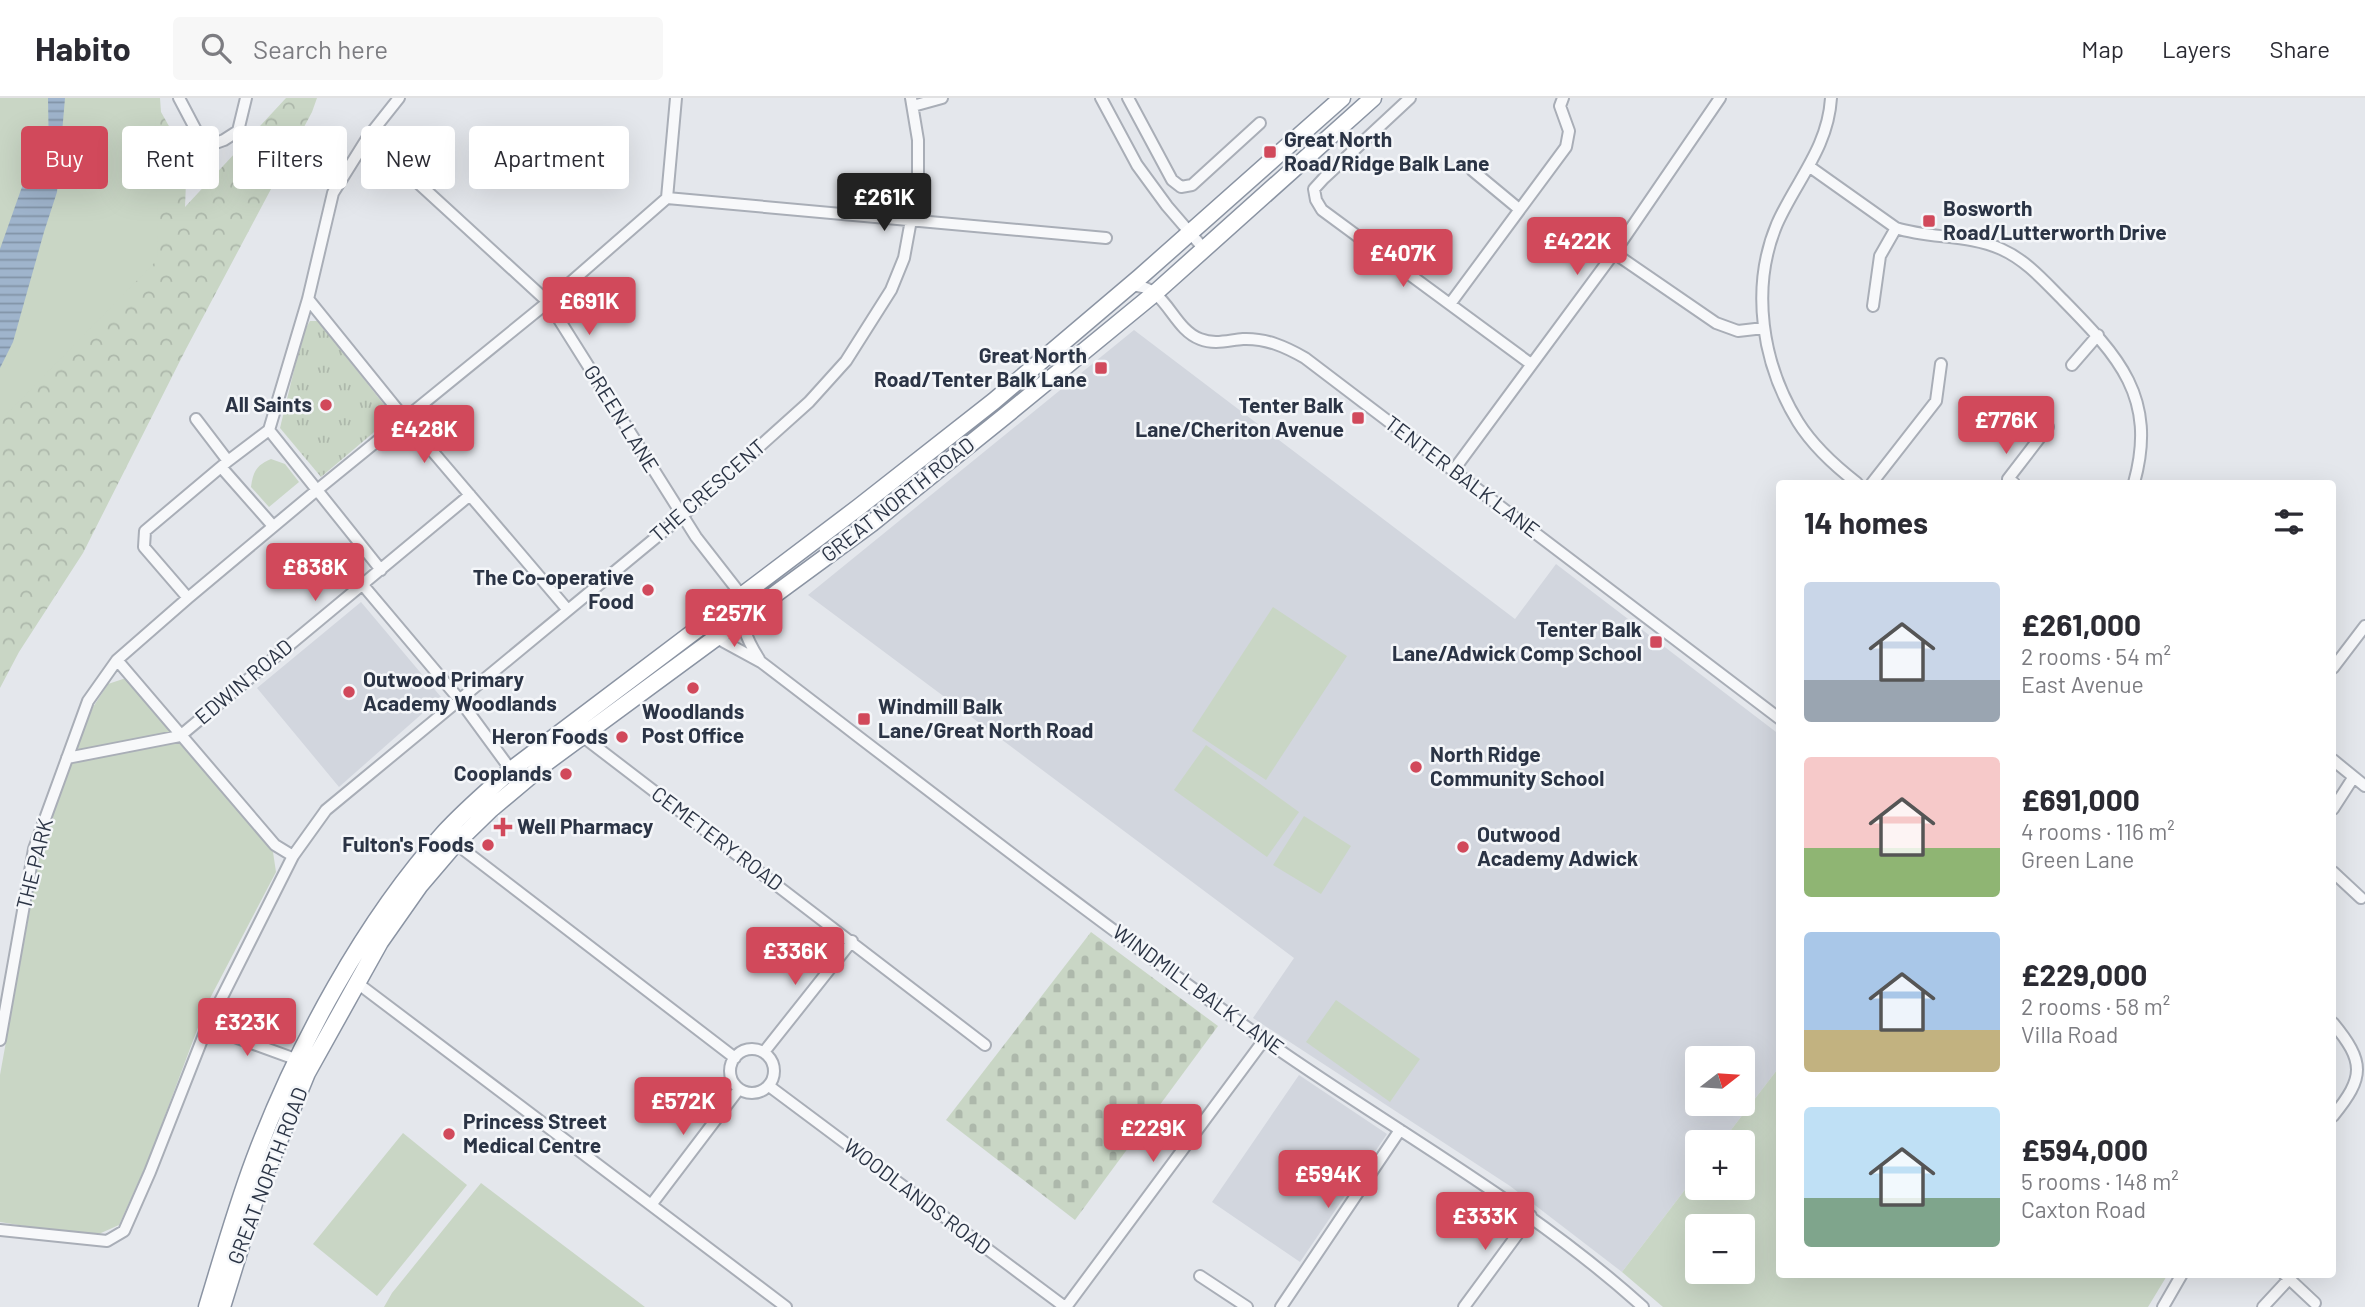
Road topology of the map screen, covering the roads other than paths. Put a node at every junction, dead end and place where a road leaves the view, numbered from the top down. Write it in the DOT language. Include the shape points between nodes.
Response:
graph roads {
  1 [pos="179,98"];
  2 [pos="246,98"];
  3 [pos="399,98"];
  4 [pos="676,98"];
  5 [pos="942,98"];
  6 [pos="1101,98"];
  7 [pos="1128,98"];
  8 [pos="1342,98"];
  9 [pos="1373,98"];
  10 [pos="1410,98"];
  11 [pos="1563,98"];
  12 [pos="1831,98"];
  13 [pos="1717,99"];
  14 [pos="912,102"];
  15 [pos="1260,122"];
  16 [pos="377,126"];
  17 [pos="361,148"];
  18 [pos="1810,167"];
  19 [pos="1472,170"];
  20 [pos="425,189"];
  21 [pos="667,198"];
  22 [pos="1519,209"];
  23 [pos="913,220"];
  24 [pos="1896,228"];
  25 [pos="1190,233"];
  26 [pos="1106,238"];
  27 [pos="1203,249"];
  28 [pos="1614,253"];
  29 [pos="1153,266"];
  30 [pos="1130,286"];
  31 [pos="1155,293"];
  32 [pos="308,299"];
  33 [pos="548,302"];
  34 [pos="1450,304"];
  35 [pos="1873,306"];
  36 [pos="1764,328"];
  37 [pos="2098,335"];
  38 [pos="1941,364"];
  39 [pos="1531,365"];
  40 [pos="2072,365"];
  41 [pos="196,419"];
  42 [pos="405,419"];
  43 [pos="2048,427"];
  44 [pos="269,430"];
  45 [pos="224,464"];
  46 [pos="1453,471"];
  47 [pos="1854,480"];
  48 [pos="1874,480"];
  49 [pos="2010,480"];
  50 [pos="2135,480"];
  51 [pos="317,489"];
  52 [pos="470,495"];
  53 [pos="682,516"];
  54 [pos="273,527"];
  55 [pos="381,570"];
  56 [pos="362,584"];
  57 [pos="742,596"];
  58 [pos="188,598"];
  59 [pos="567,609"];
  60 [pos="741,622"];
  61 [pos="2365,626"];
  62 [pos="717,638"];
  63 [pos="117,660"];
  64 [pos="2336,661"];
  65 [pos="761,662"];
  66 [pos="459,699"];
  67 [pos="1776,716"];
  68 [pos="180,736"];
  69 [pos="582,736"];
  70 [pos="66,758"];
  71 [pos="2336,763"];
  72 [pos="511,770"];
  73 [pos="2353,778"];
  74 [pos="2365,786"];
  75 [pos="2336,804"];
  76 [pos="450,838"];
  77 [pos="293,856"];
  78 [pos="2336,873"];
  79 [pos="2361,898"];
  80 [pos="852,942"];
  81 [pos="356,982"];
  82 [pos="2336,1026"];
  83 [pos="207,1027"];
  84 [pos="0,1040"];
  85 [pos="1264,1040"];
  86 [pos="985,1045"];
  87 [pos="764,1052"];
  88 [pos="735,1058"];
  89 [pos="298,1060"];
  90 [pos="2364,1070"];
  91 [pos="769,1086"];
  92 [pos="739,1089"];
  93 [pos="2336,1112"];
  94 [pos="1400,1130"];
  95 [pos="651,1205"];
  96 [pos="1531,1216"];
  97 [pos="0,1230"];
  98 [pos="1200,1276"];
  99 [pos="2180,1278"];
  100 [pos="2285,1278"];
  101 [pos="2288,1278"];
  102 [pos="2315,1303"];
  103 [pos="1641,1306"];
  104 [pos="207,1307"];
  105 [pos="222,1307"];
  106 [pos="786,1307"];
  107 [pos="1066,1307"];
  108 [pos="1247,1307"];
  109 [pos="1281,1307"];
  110 [pos="1464,1307"];
  111 [pos="2163,1307"];
  112 [pos="2263,1307"];
  1 -- 2 [label="street" via="198,134 213,144 238,131"];
  3 -- 16 [label="street"];
  4 -- 21 [label="street"];
  5 -- 14 [label="street"];
  6 -- 25 [label="street" via="1137,166"];
  7 -- 15 [label="street" via="1172,180 1181,187 1192,185"];
  8 -- 25 [label="highway, GREAT NORTH ROAD"];
  9 -- 27 [label="highway, GREAT NORTH ROAD"];
  10 -- 34 [label="street" via="1324,178 1314,189 1316,200 1322,210"];
  11 -- 22 [label="street" via="1560,106 1569,131 1566,146"];
  12 -- 18 [label="street"];
  13 -- 28 [label="street"];
  14 -- 23 [label="street, THE CRESCENT" via="918,140"];
  17 -- 32 [label="street" via="333,193"];
  18 -- 24 [label="street"];
  18 -- 36 [label="street" via="1789,198 1766,262"];
  19 -- 22 [label="street"];
  20 -- 33 [label="street, GREEN LANE"];
  21 -- 23 [label="street"];
  21 -- 33 [label="street, THE PARK"];
  22 -- 34 [label="street"];
  23 -- 26 [label="street"];
  23 -- 53 [label="street, THE CRESCENT" via="891,290 846,361 809,402"];
  24 -- 35 [label="street" via="1880,256"];
  24 -- 37 [label="street" via="1976,241 2016,256"];
  25 -- 27 [label="street"];
  25 -- 29 [label="highway, GREAT NORTH ROAD"];
  27 -- 31 [label="highway, GREAT NORTH ROAD"];
  28 -- 36 [label="street" via="1716,323 1738,331"];
  28 -- 39 [label="street"];
  29 -- 30 [label="highway, GREAT NORTH ROAD"];
  29 -- 31 [label="street"];
  30 -- 31 [label="street" via="1141,285"];
  30 -- 57 [label="highway, GREAT NORTH ROAD" via="994,401"];
  31 -- 46 [label="street, TENTER BALK LANE" via="1188,332 1200,339 1262,341 1305,358"];
  31 -- 60 [label="highway, GREAT NORTH ROAD" via="872,523"];
  32 -- 42 [label="street"];
  32 -- 44 [label="street"];
  33 -- 42 [label="street, THE PARK"];
  33 -- 53 [label="street, GREEN LANE"];
  34 -- 39 [label="street"];
  36 -- 47 [label="street" via="1783,396 1821,451"];
  37 -- 40 [label="street"];
  37 -- 50 [label="street" via="2116,357 2136,401 2141,446"];
  38 -- 48 [label="street" via="1936,401"];
  39 -- 46 [label="street"];
  41 -- 45 [label="street"];
  42 -- 51 [label="street, THE PARK"];
  42 -- 52 [label="street"];
  43 -- 49 [label="street"];
  44 -- 45 [label="street"];
  44 -- 51 [label="street"];
  45 -- 54 [label="street"];
  45 -- 58 [label="street" via="145,531 144,547"];
  46 -- 67 [label="street, TENTER BALK LANE"];
  51 -- 54 [label="street, THE PARK"];
  51 -- 55 [label="street"];
  52 -- 55 [label="street, EDWIN ROAD"];
  52 -- 59 [label="street"];
  53 -- 57 [label="street, GREEN LANE"];
  53 -- 59 [label="street, THE CRESCENT"];
  54 -- 58 [label="street, THE PARK"];
  55 -- 56 [label="street, EDWIN ROAD"];
  56 -- 66 [label="street"];
  56 -- 68 [label="street, EDWIN ROAD"];
  57 -- 60 [label="street"];
  57 -- 72 [label="highway, GREAT NORTH ROAD"];
  58 -- 63 [label="street, THE PARK"];
  59 -- 66 [label="street, THE CRESCENT"];
  60 -- 62 [label="highway, GREAT NORTH ROAD"];
  60 -- 65 [label="street, WINDMILL BALK LANE"];
  61 -- 64 [label="street"];
  62 -- 65 [label="street, WINDMILL BALK LANE"];
  62 -- 69 [label="highway, GREAT NORTH ROAD"];
  63 -- 68 [label="street"];
  63 -- 70 [label="street, THE PARK" via="88,701"];
  65 -- 85 [label="street, WINDMILL BALK LANE"];
  66 -- 72 [label="street"];
  66 -- 77 [label="street, THE CRESCENT" via="326,810"];
  68 -- 70 [label="street"];
  68 -- 77 [label="street" via="275,845"];
  69 -- 76 [label="highway, GREAT NORTH ROAD"];
  69 -- 80 [label="street, CEMETERY ROAD"];
  70 -- 84 [label="street, THE PARK" via="34,849"];
  71 -- 73 [label="street"];
  72 -- 76 [label="highway, GREAT NORTH ROAD" via="469,807"];
  73 -- 74 [label="street"];
  73 -- 75 [label="street"];
  76 -- 81 [label="highway, GREAT NORTH ROAD"];
  76 -- 88 [label="street"];
  76 -- 89 [label="highway, GREAT NORTH ROAD" via="392,899 344,973"];
  77 -- 83 [label="street"];
  78 -- 79 [label="street"];
  80 -- 86 [label="street, CEMETERY ROAD"];
  80 -- 87 [label="street"];
  81 -- 95 [label="street"];
  81 -- 105 [label="highway, GREAT NORTH ROAD" via="288,1116 256,1197"];
  82 -- 90 [label="street" via="2353,1043"];
  83 -- 89 [label="street"];
  83 -- 97 [label="street" via="124,1231 107,1241"];
  85 -- 94 [label="street, WINDMILL BALK LANE"];
  85 -- 107 [label="street"];
  87 -- 88 [label="street" via="746,1050"];
  87 -- 91 [label="street" via="774,1069"];
  88 -- 92 [label="street" via="730,1073"];
  89 -- 104 [label="highway, GREAT NORTH ROAD" via="255,1158"];
  90 -- 93 [label="street" via="2359,1084"];
  91 -- 92 [label="street" via="758,1093"];
  91 -- 107 [label="street, WOODLANDS ROAD"];
  92 -- 95 [label="street"];
  94 -- 96 [label="street, WINDMILL BALK LANE"];
  94 -- 109 [label="street"];
  95 -- 106 [label="street"];
  96 -- 103 [label="street, WINDMILL BALK LANE"];
  96 -- 110 [label="street"];
  98 -- 108 [label="street"];
  99 -- 111 [label="street"];
  100 -- 112 [label="street"];
  101 -- 102 [label="street"];
}
